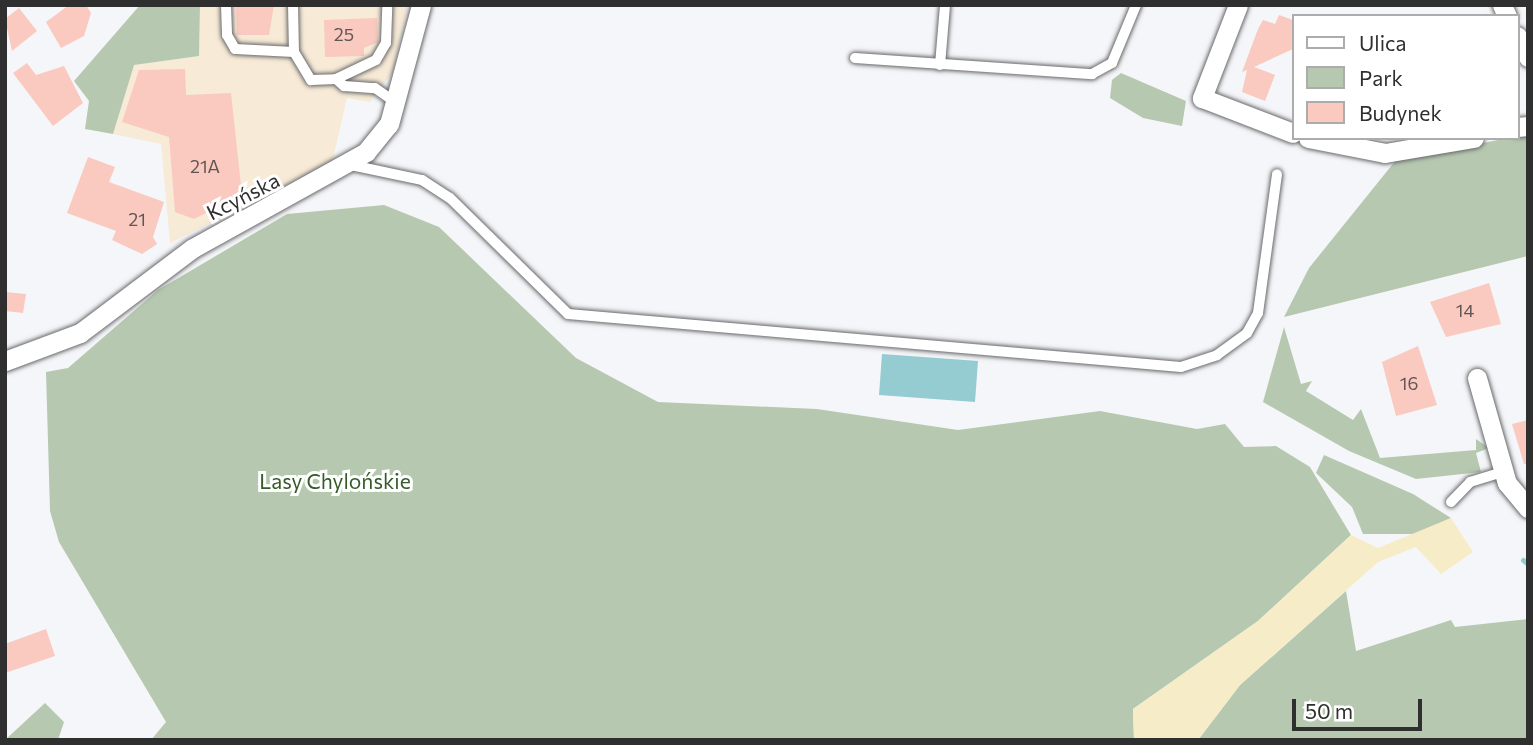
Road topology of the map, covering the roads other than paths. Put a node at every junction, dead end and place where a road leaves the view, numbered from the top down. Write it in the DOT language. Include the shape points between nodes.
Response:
graph roads {
  1 [pos="226,5"];
  2 [pos="293,5"];
  3 [pos="387,5"];
  4 [pos="421,5"];
  5 [pos="945,5"];
  6 [pos="1136,5"];
  7 [pos="1238,5"];
  8 [pos="1519,40"];
  9 [pos="294,52"];
  10 [pos="1528,57"];
  11 [pos="855,58"];
  12 [pos="940,65"];
  13 [pos="336,79"];
  14 [pos="396,103"];
  15 [pos="1292,133"];
  16 [pos="1318,140"];
  17 [pos="1462,140"];
  18 [pos="351,165"];
  19 [pos="1277,174"];
  20 [pos="5,361"];
  21 [pos="1477,378"];
  22 [pos="1503,472"];
  23 [pos="1451,502"];
  24 [pos="1528,508"];
  1 -- 9 [label="lane" via="227,35 234,49"];
  2 -- 9 [label="lane"];
  3 -- 13 [label="lane" via="383,53"];
  4 -- 14 [label="street, Kcyńska"];
  5 -- 12 [label="lane"];
  6 -- 12 [label="lane" via="1112,63 1098,72"];
  7 -- 15 [label="street" via="1202,98"];
  8 -- 10 [label="street"];
  9 -- 13 [label="lane" via="312,80"];
  11 -- 12 [label="lane"];
  13 -- 14 [label="lane" via="344,86 374,88"];
  14 -- 18 [label="street, Kcyńska" via="382,134"];
  16 -- 17 [label="street" via="1385,153"];
  18 -- 19 [label="lane" via="422,180 450,198 568,314 1181,367 1217,355 1247,333 1258,313"];
  18 -- 20 [label="street, Kcyńska" via="193,248 80,333"];
  21 -- 22 [label="street"];
  22 -- 23 [label="lane" via="1469,482"];
  22 -- 24 [label="street"];
}
